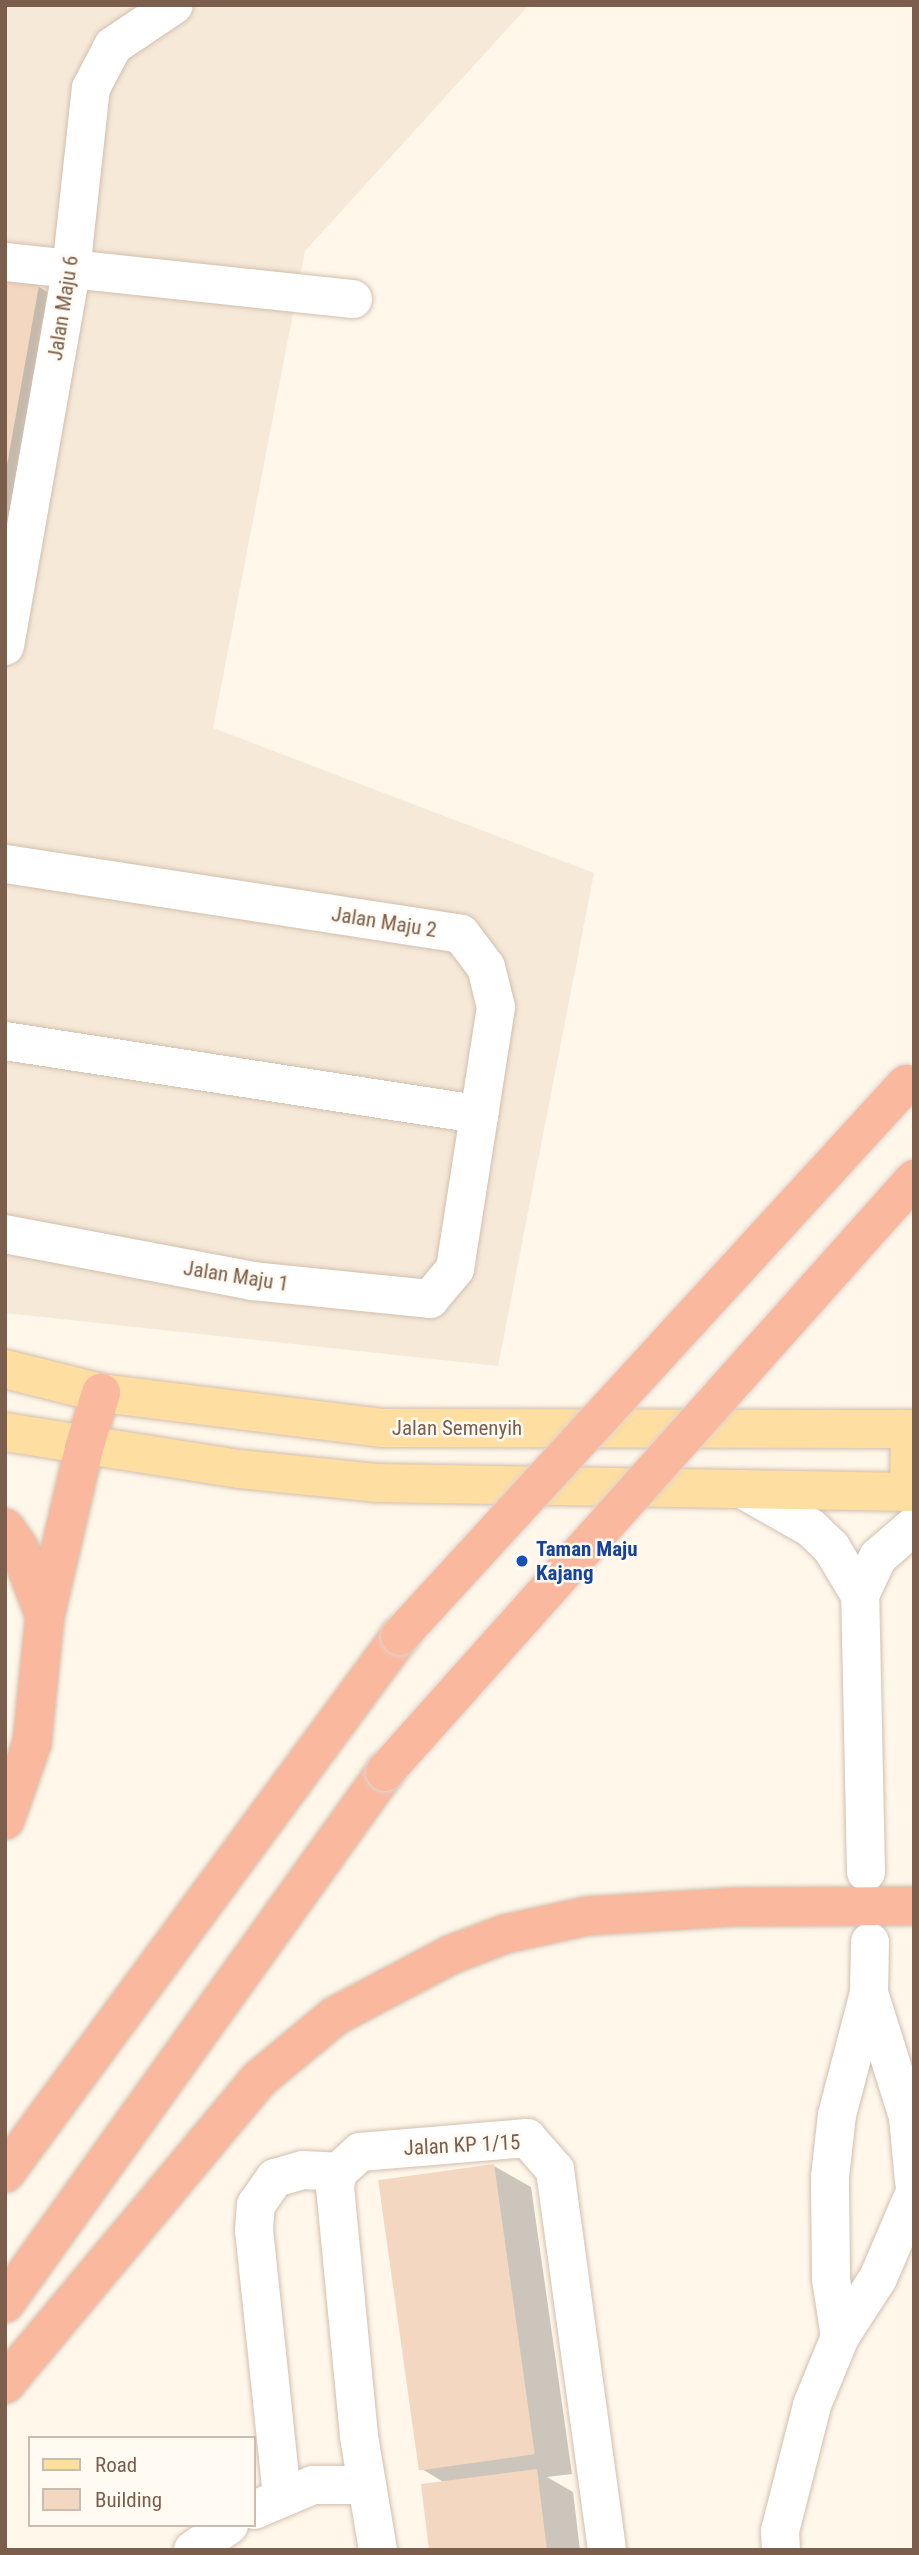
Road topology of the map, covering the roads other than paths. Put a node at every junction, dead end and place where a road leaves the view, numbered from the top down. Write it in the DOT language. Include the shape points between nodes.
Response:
graph roads {
  1 [pos="174,5"];
  2 [pos="5,262"];
  3 [pos="71,271"];
  4 [pos="353,299"];
  5 [pos="5,646"];
  6 [pos="5,864"];
  7 [pos="5,1041"];
  8 [pos="910,1080"];
  9 [pos="479,1114"];
  10 [pos="914,1179"];
  11 [pos="5,1234"];
  12 [pos="455,1269"];
  13 [pos="5,1369"];
  14 [pos="101,1393"];
  15 [pos="912,1429"];
  16 [pos="5,1432"];
  17 [pos="84,1448"];
  18 [pos="742,1489"];
  19 [pos="912,1503"];
  20 [pos="5,1528"];
  21 [pos="860,1595"];
  22 [pos="45,1616"];
  23 [pos="5,1821"];
  24 [pos="866,1872"];
  25 [pos="914,1906"];
  26 [pos="870,1942"];
  27 [pos="869,1993"];
  28 [pos="338,2172"];
  29 [pos="5,2174"];
  30 [pos="914,2182"];
  31 [pos="914,2194"];
  32 [pos="5,2303"];
  33 [pos="840,2337"];
  34 [pos="5,2384"];
  35 [pos="366,2485"];
  36 [pos="268,2503"];
  37 [pos="226,2527"];
  38 [pos="193,2550"];
  39 [pos="378,2550"];
  40 [pos="607,2550"];
  41 [pos="781,2550"];
  1 -- 3 [label="street, Jalan Maju 6" via="113,46 91,88"];
  2 -- 3 [label="street"];
  3 -- 4 [label="street"];
  3 -- 5 [label="street, Jalan Maju 6"];
  6 -- 9 [label="street, Jalan Maju 2" via="461,934 486,967 496,1007"];
  7 -- 9 [label="street"];
  8 -- 29 [label="highway, bridge" via="400,1636"];
  9 -- 12 [label="street, Jalan Maju 2"];
  10 -- 32 [label="highway, bridge" via="385,1772"];
  11 -- 12 [label="street, Jalan Maju 1" via="253,1281 430,1299"];
  13 -- 14 [label="main road, Jalan Semenyih"];
  14 -- 15 [label="main road, Jalan Semenyih" via="383,1428"];
  14 -- 17 [label="highway"];
  15 -- 19 [label="main road"];
  16 -- 17 [label="main road"];
  17 -- 18 [label="main road" via="376,1483"];
  17 -- 22 [label="highway"];
  18 -- 19 [label="main road"];
  18 -- 21 [label="street" via="811,1528 831,1548"];
  19 -- 21 [label="street"];
  20 -- 22 [label="highway" via="19,1548"];
  21 -- 24 [label="street"];
  22 -- 23 [label="highway" via="32,1743"];
  25 -- 34 [label="highway" via="736,1907 587,1916 505,1934 450,1955 335,2017 258,2080"];
  26 -- 27 [label="street"];
  27 -- 30 [label="street" via="908,2117"];
  27 -- 33 [label="street" via="837,2116 830,2177 831,2279"];
  28 -- 35 [label="street" via="335,2187"];
  28 -- 36 [label="street" via="303,2170 275,2178 256,2204"];
  28 -- 40 [label="street, Jalan KP 1/15" via="360,2152 527,2138 555,2170"];
  31 -- 33 [label="street" via="878,2278"];
  33 -- 41 [label="street" via="812,2405 780,2532"];
  35 -- 36 [label="street" via="313,2485"];
  35 -- 39 [label="street"];
  37 -- 38 [label="street"];
}
